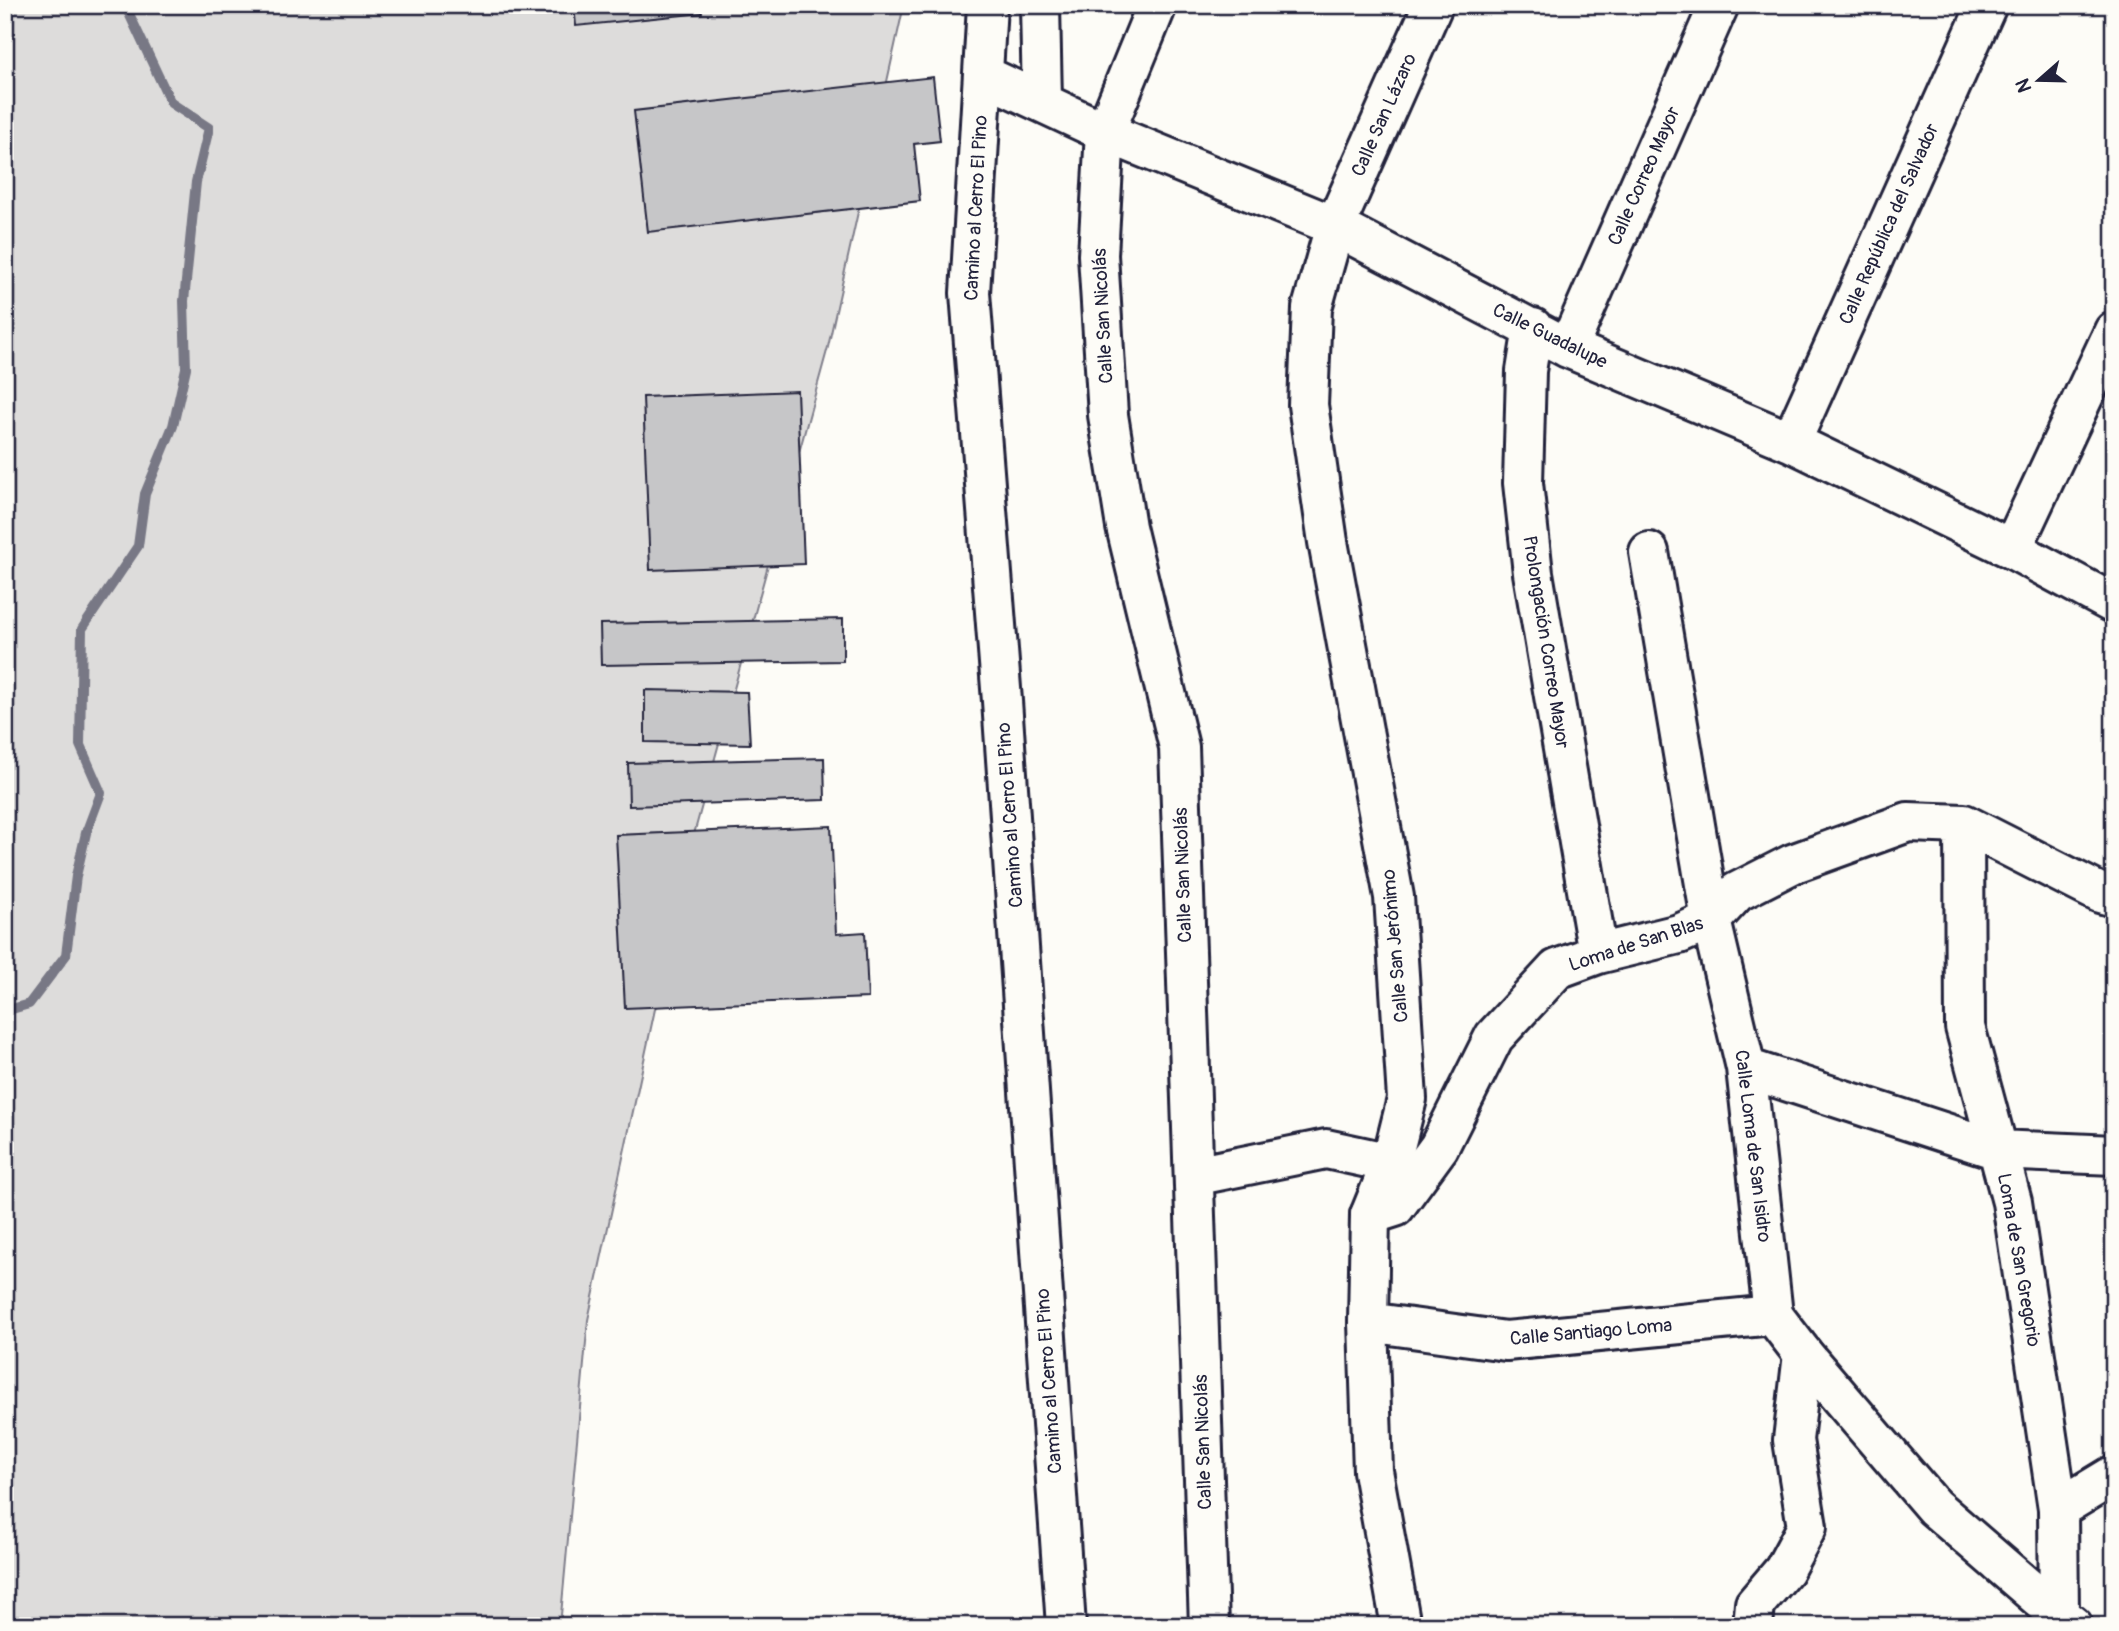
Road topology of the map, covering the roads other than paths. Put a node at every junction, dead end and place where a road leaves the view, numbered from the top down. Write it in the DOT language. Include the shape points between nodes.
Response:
graph roads {
  1 [pos="987,5"];
  2 [pos="1041,5"];
  3 [pos="1157,5"];
  4 [pos="1433,5"];
  5 [pos="1719,5"];
  6 [pos="1987,5"];
  7 [pos="983,75"];
  8 [pos="1042,101"];
  9 [pos="1105,132"];
  10 [pos="1335,226"];
  11 [pos="1533,328"];
  12 [pos="2114,331"];
  13 [pos="1568,348"];
  14 [pos="1791,442"];
  15 [pos="2012,549"];
  16 [pos="1648,552"];
  17 [pos="2114,604"];
  18 [pos="1964,824"];
  19 [pos="2114,897"];
  20 [pos="1711,920"];
  21 [pos="1598,954"];
  22 [pos="1746,1068"];
  23 [pos="1998,1150"];
  24 [pos="2114,1155"];
  25 [pos="1391,1163"];
  26 [pos="1194,1176"];
  27 [pos="1370,1215"];
  28 [pos="1773,1315"];
  29 [pos="1368,1322"];
  30 [pos="1803,1354"];
  31 [pos="2114,1475"];
  32 [pos="2058,1509"];
  33 [pos="2064,1622"];
  34 [pos="1066,1626"];
  35 [pos="1209,1626"];
  36 [pos="1401,1626"];
  37 [pos="1753,1626"];
  1 -- 7 [label="street, Camino al Cerro El Pino"];
  2 -- 8 [label="street"];
  3 -- 9 [label="street, Calle San Nicolás"];
  4 -- 10 [label="street, Calle San Lázaro"];
  5 -- 13 [label="street, Calle Correo Mayor"];
  6 -- 14 [label="street, Calle República del Salvador"];
  7 -- 8 [label="street, Calle Guadalupe"];
  7 -- 34 [label="street, Camino al Cerro El Pino" via="970,293"];
  8 -- 9 [label="street, Calle Guadalupe"];
  9 -- 10 [label="street, Calle Guadalupe"];
  9 -- 26 [label="street, Calle San Nicolás" via="1098,255 1108,415 1126,527 1179,747"];
  10 -- 11 [label="street, Calle Guadalupe"];
  10 -- 25 [label="street, Calle San Jerónimo" via="1312,308 1308,405 1328,542 1394,897 1407,1099"];
  11 -- 13 [label="street, Calle Guadalupe"];
  11 -- 21 [label="street, Prolongación Correo Mayor" via="1526,372 1523,483 1533,573"];
  12 -- 15 [label="street"];
  13 -- 14 [label="street, Calle Guadalupe"];
  14 -- 15 [label="street, Calle Guadalupe"];
  15 -- 17 [label="street, Calle Guadalupe"];
  16 -- 20 [label="street, Calle Loma de San Isidro"];
  18 -- 19 [label="street, Loma de San Blas"];
  18 -- 20 [label="street, Loma de San Blas" via="1908,822 1792,864 1737,892"];
  18 -- 23 [label="street, Loma de San Gregorio" via="1965,1027"];
  20 -- 21 [label="street, Loma de San Blas" via="1679,934"];
  20 -- 22 [label="street, Calle Loma de San Isidro"];
  21 -- 27 [label="street, Loma de San Blas" via="1557,969 1494,1037 1439,1147 1395,1207"];
  22 -- 23 [label="street"];
  22 -- 28 [label="street, Calle Loma de San Isidro"];
  23 -- 24 [label="street"];
  23 -- 32 [label="street, Loma de San Gregorio" via="2012,1202"];
  25 -- 26 [label="street" via="1326,1149"];
  25 -- 27 [label="street, Calle San Jerónimo"];
  26 -- 35 [label="street, Calle San Nicolás"];
  27 -- 29 [label="street, Calle San Jerónimo"];
  28 -- 29 [label="street, Calle Santiago Loma" via="1506,1341"];
  28 -- 30 [label="street"];
  29 -- 36 [label="street, Calle San Jerónimo" via="1373,1471"];
  30 -- 33 [label="street" via="1934,1507"];
  30 -- 37 [label="street" via="1793,1440 1807,1527 1784,1570 1755,1604"];
  31 -- 32 [label="street"];
  32 -- 33 [label="street, Loma de San Gregorio"];
}
